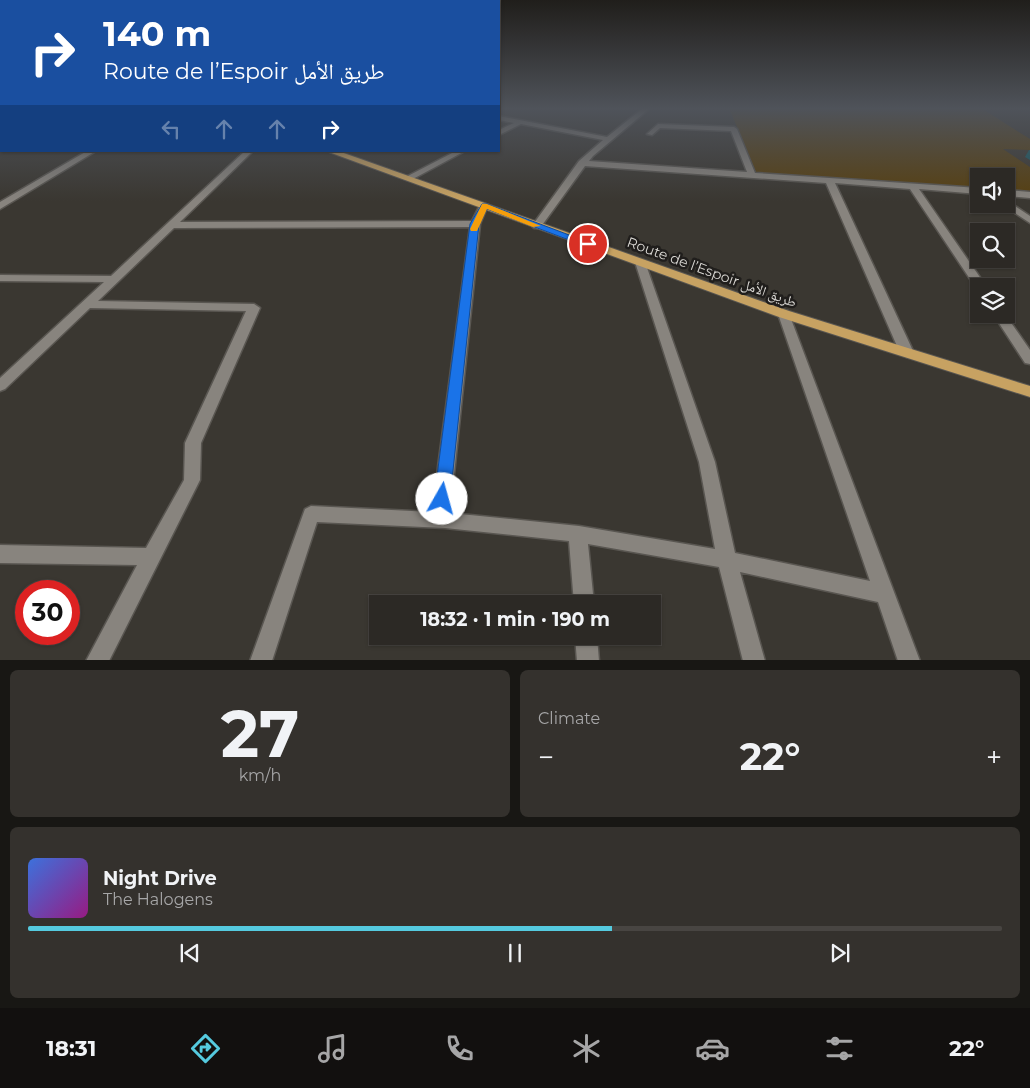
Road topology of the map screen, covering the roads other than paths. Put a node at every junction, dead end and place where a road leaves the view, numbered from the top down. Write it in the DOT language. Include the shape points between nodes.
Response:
graph roads {
  1 [pos="607,139"];
  2 [pos="738,139"];
  3 [pos="90,152"];
  4 [pos="249,152"];
  5 [pos="333,152"];
  6 [pos="460,152"];
  7 [pos="582,163"];
  8 [pos="752,176"];
  9 [pos="408,178"];
  10 [pos="830,182"];
  11 [pos="913,187"];
  12 [pos="970,190"];
  13 [pos="0,192"];
  14 [pos="22,192"];
  15 [pos="1015,194"];
  16 [pos="1030,195"];
  17 [pos="484,205"];
  18 [pos="0,206"];
  19 [pos="1015,209"];
  20 [pos="1030,220"];
  21 [pos="475,224"];
  22 [pos="172,225"];
  23 [pos="537,226"];
  24 [pos="640,262"];
  25 [pos="0,278"];
  26 [pos="975,278"];
  27 [pos="114,279"];
  28 [pos="87,304"];
  29 [pos="784,314"];
  30 [pos="1005,323"];
  31 [pos="907,354"];
  32 [pos="1030,360"];
  33 [pos="0,386"];
  34 [pos="1030,392"];
  35 [pos="440,518"];
  36 [pos="578,534"];
  37 [pos="0,554"];
  38 [pos="152,557"];
  39 [pos="727,560"];
  40 [pos="886,594"];
  41 [pos="583,595"];
  42 [pos="587,645"];
  43 [pos="98,660"];
  44 [pos="261,660"];
  45 [pos="588,660"];
  46 [pos="754,660"];
  47 [pos="909,660"];
  1 -- 7 [label="street"];
  2 -- 8 [label="street"];
  3 -- 14 [label="street"];
  4 -- 22 [label="street"];
  5 -- 9 [label="highway, Route de l’Espoir طريق الأمل"];
  6 -- 9 [label="street"];
  7 -- 8 [label="street"];
  7 -- 23 [label="street"];
  8 -- 10 [label="street"];
  9 -- 17 [label="highway, Route de l’Espoir طريق الأمل"];
  10 -- 11 [label="street"];
  10 -- 31 [label="street"];
  11 -- 12 [label="street"];
  11 -- 26 [label="street"];
  13 -- 14 [label="street"];
  14 -- 18 [label="street"];
  15 -- 16 [label="street"];
  17 -- 21 [label="street"];
  17 -- 23 [label="highway, Route de l’Espoir طريق الأمل"];
  19 -- 20 [label="street"];
  21 -- 22 [label="street"];
  21 -- 35 [label="street"];
  22 -- 27 [label="street"];
  23 -- 24 [label="highway, Route de l’Espoir طريق الأمل"];
  24 -- 29 [label="highway, Route de l’Espoir طريق الأمل"];
  24 -- 39 [label="street" via="706,462"];
  25 -- 27 [label="street"];
  27 -- 28 [label="street"];
  28 -- 33 [label="street"];
  28 -- 38 [label="street" via="254,308 193,443 192,480"];
  29 -- 31 [label="highway, Route de l’Espoir طريق الأمل"];
  29 -- 40 [label="street"];
  30 -- 32 [label="street"];
  31 -- 34 [label="highway, Route de l’Espoir طريق الأمل"];
  35 -- 36 [label="street"];
  35 -- 44 [label="street" via="311,514"];
  36 -- 39 [label="street"];
  36 -- 41 [label="street"];
  37 -- 38 [label="street"];
  38 -- 43 [label="street"];
  39 -- 40 [label="street"];
  39 -- 46 [label="street"];
  40 -- 47 [label="street"];
  42 -- 45 [label="street"];
}
